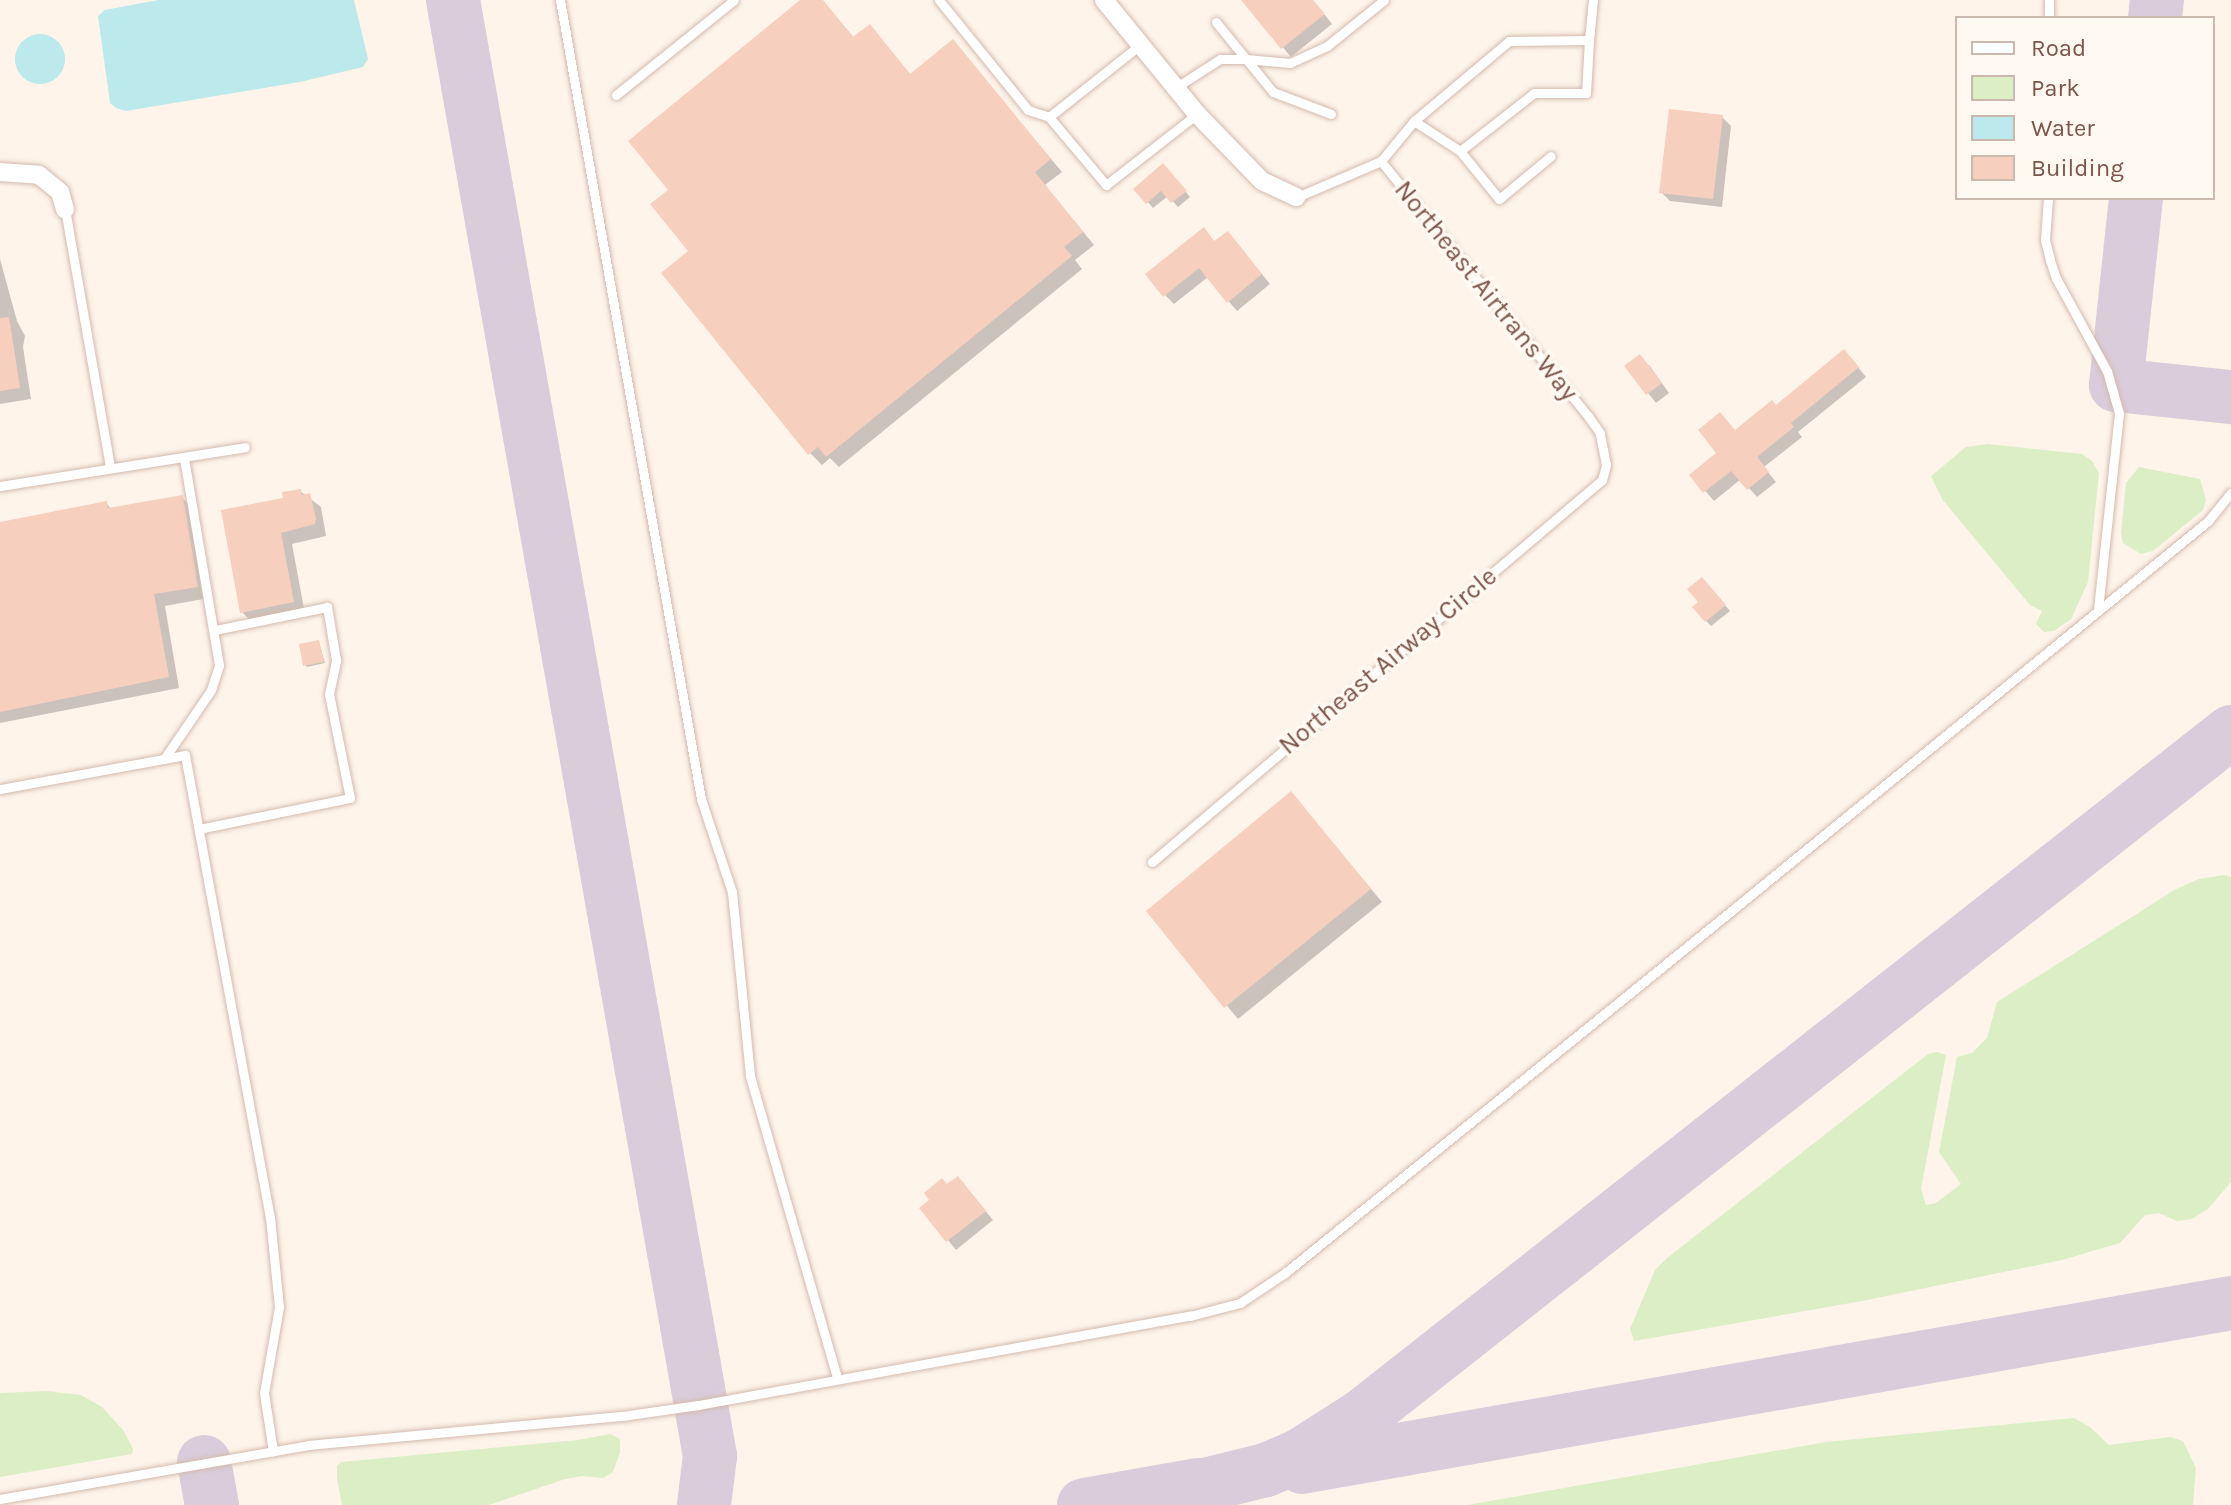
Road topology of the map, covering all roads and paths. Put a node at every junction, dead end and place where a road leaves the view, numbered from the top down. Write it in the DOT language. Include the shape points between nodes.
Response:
graph roads {
  1 [pos="560,0"];
  2 [pos="734,0"];
  3 [pos="939,0"];
  4 [pos="1104,0"];
  5 [pos="1384,0"];
  6 [pos="1593,0"];
  7 [pos="1216,22"];
  8 [pos="1589,40"];
  9 [pos="1140,45"];
  10 [pos="1246,59"];
  11 [pos="1175,88"];
  12 [pos="616,95"];
  13 [pos="1197,114"];
  14 [pos="1331,114"];
  15 [pos="1049,117"];
  16 [pos="1414,121"];
  17 [pos="1460,151"];
  18 [pos="1551,156"];
  19 [pos="1381,161"];
  20 [pos="0,172"];
  21 [pos="1297,197"];
  22 [pos="2048,200"];
  23 [pos="65,209"];
  24 [pos="245,447"];
  25 [pos="1605,452"];
  26 [pos="184,457"];
  27 [pos="110,468"];
  28 [pos="0,486"];
  29 [pos="2231,493"];
  30 [pos="2098,611"];
  31 [pos="215,630"];
  32 [pos="164,759"];
  33 [pos="0,789"];
  34 [pos="199,829"];
  35 [pos="1152,862"];
  36 [pos="837,1378"];
  37 [pos="273,1451"];
  38 [pos="0,1499"];
  1 -- 36 [label="lane" via="701,799 732,892 750,1076"];
  2 -- 12 [label="lane"];
  3 -- 15 [label="lane" via="1028,110"];
  4 -- 9 [label="street, Northeast Airtrans Way"];
  5 -- 10 [label="lane" via="1327,46 1290,63"];
  6 -- 8 [label="lane"];
  7 -- 10 [label="lane"];
  8 -- 16 [label="lane" via="1509,41"];
  8 -- 17 [label="lane" via="1586,93 1534,93"];
  9 -- 11 [label="street, Northeast Airtrans Way"];
  9 -- 15 [label="lane"];
  10 -- 11 [label="lane" via="1220,59"];
  10 -- 14 [label="lane" via="1273,92"];
  11 -- 13 [label="street, Northeast Airtrans Way"];
  13 -- 15 [label="lane" via="1106,185"];
  13 -- 21 [label="street, Northeast Airtrans Way" via="1262,181"];
  16 -- 17 [label="lane"];
  16 -- 19 [label="lane"];
  17 -- 18 [label="lane" via="1499,199"];
  19 -- 21 [label="lane, Northeast Airtrans Way"];
  19 -- 25 [label="lane, Northeast Airtrans Way" via="1588,416"];
  20 -- 23 [label="street" via="39,175 60,192"];
  22 -- 30 [label="lane" via="2045,240 2056,278 2107,371 2119,413"];
  23 -- 27 [label="lane"];
  24 -- 26 [label="lane"];
  25 -- 35 [label="lane, Northeast Airway Circle" via="1602,480"];
  26 -- 27 [label="lane"];
  26 -- 31 [label="lane"];
  27 -- 28 [label="lane"];
  29 -- 30 [label="lane" via="2208,521"];
  30 -- 36 [label="lane" via="1257,1294 1190,1316"];
  31 -- 32 [label="lane" via="219,665 211,690"];
  31 -- 34 [label="lane" via="327,607 336,660 329,694 350,798"];
  32 -- 33 [label="lane"];
  32 -- 34 [label="lane" via="185,755"];
  34 -- 37 [label="lane" via="270,1217 279,1307 264,1393"];
  36 -- 37 [label="lane" via="629,1415 380,1436"];
  37 -- 38 [label="lane"];
}
